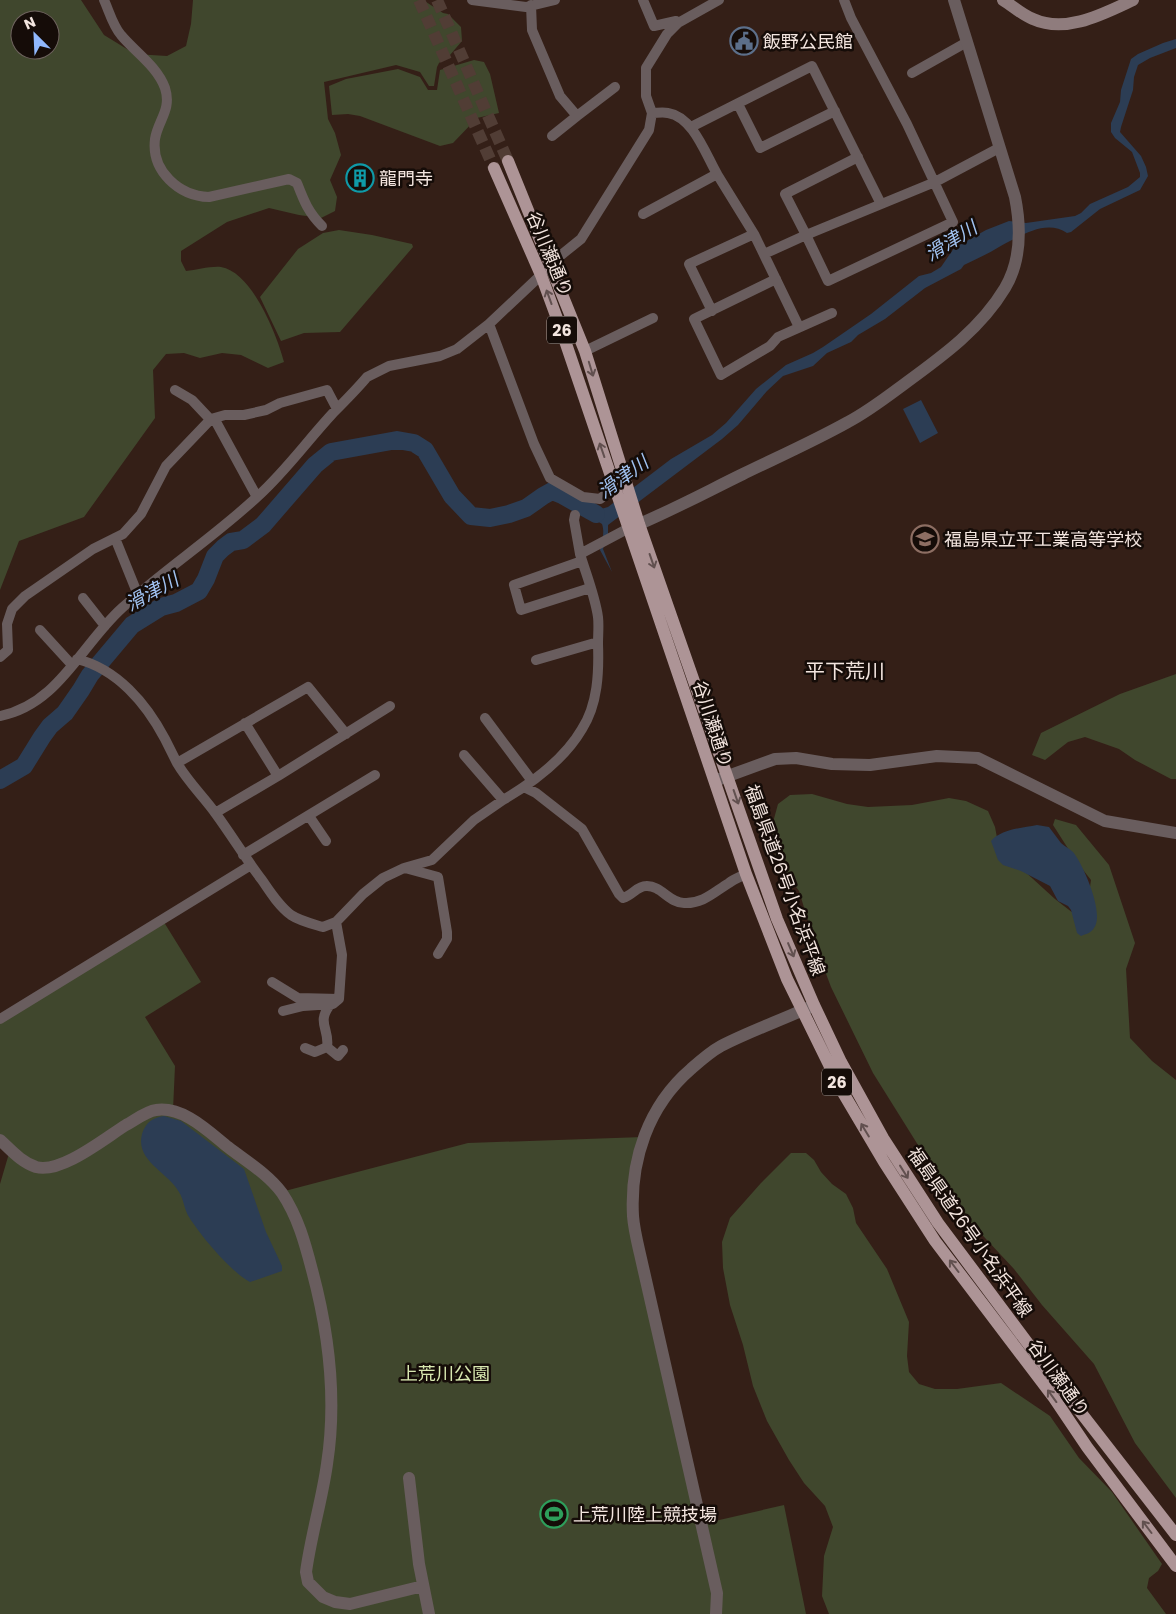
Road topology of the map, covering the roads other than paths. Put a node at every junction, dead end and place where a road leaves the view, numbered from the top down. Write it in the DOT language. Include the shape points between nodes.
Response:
graph roads {
  1 [pos="104,0"];
  2 [pos="472,0"];
  3 [pos="555,0"];
  4 [pos="643,0"];
  5 [pos="719,0"];
  6 [pos="844,0"];
  7 [pos="954,0"];
  8 [pos="1003,0"];
  9 [pos="1133,0"];
  10 [pos="531,5"];
  11 [pos="678,23"];
  12 [pos="967,42"];
  13 [pos="912,74"];
  14 [pos="616,87"];
  15 [pos="738,104"];
  16 [pos="835,111"];
  17 [pos="652,113"];
  18 [pos="577,116"];
  19 [pos="691,127"];
  20 [pos="552,136"];
  21 [pos="999,148"];
  22 [pos="858,157"];
  23 [pos="508,161"];
  24 [pos="494,168"];
  25 [pos="717,174"];
  26 [pos="935,182"];
  27 [pos="881,204"];
  28 [pos="643,214"];
  29 [pos="322,226"];
  30 [pos="754,234"];
  31 [pos="806,235"];
  32 [pos="764,254"];
  33 [pos="550,264"];
  34 [pos="541,275"];
  35 [pos="776,279"];
  36 [pos="712,311"];
  37 [pos="832,313"];
  38 [pos="653,318"];
  39 [pos="489,324"];
  40 [pos="799,327"];
  41 [pos="585,351"];
  42 [pos="175,390"];
  43 [pos="337,409"];
  44 [pos="211,419"];
  45 [pos="620,490"];
  46 [pos="258,497"];
  47 [pos="575,515"];
  48 [pos="633,522"];
  49 [pos="115,538"];
  50 [pos="581,557"];
  51 [pos="590,588"];
  52 [pos="138,595"];
  53 [pos="83,598"];
  54 [pos="105,626"];
  55 [pos="40,630"];
  56 [pos="598,642"];
  57 [pos="0,657"];
  58 [pos="536,660"];
  59 [pos="75,662"];
  60 [pos="390,706"];
  61 [pos="0,716"];
  62 [pos="485,718"];
  63 [pos="245,723"];
  64 [pos="346,734"];
  65 [pos="464,755"];
  66 [pos="177,762"];
  67 [pos="375,775"];
  68 [pos="278,776"];
  69 [pos="728,776"];
  70 [pos="713,781"];
  71 [pos="528,784"];
  72 [pos="503,800"];
  73 [pos="215,813"];
  74 [pos="309,816"];
  75 [pos="1176,833"];
  76 [pos="326,841"];
  77 [pos="243,855"];
  78 [pos="251,865"];
  79 [pos="404,868"];
  80 [pos="746,874"];
  81 [pos="336,922"];
  82 [pos="438,954"];
  83 [pos="272,982"];
  84 [pos="334,1002"];
  85 [pos="814,1004"];
  86 [pos="802,1010"];
  87 [pos="284,1011"];
  88 [pos="0,1019"];
  89 [pos="327,1047"];
  90 [pos="305,1048"];
  91 [pos="343,1050"];
  92 [pos="0,1140"];
  93 [pos="409,1478"];
  94 [pos="1176,1534"];
  95 [pos="1176,1566"];
  96 [pos="423,1586"];
  97 [pos="430,1614"];
  98 [pos="716,1614"];
  1 -- 29 [label="street" via="120,34 158,74 165,88 167,105 155,139 155,150 160,166 172,184 197,196 209,197 294,180 308,210"];
  2 -- 10 [label="street"];
  3 -- 10 [label="street"];
  4 -- 11 [label="street" via="654,26"];
  5 -- 11 [label="street"];
  6 -- 26 [label="street"];
  7 -- 12 [label="street"];
  8 -- 9 [label="main road" via="1031,19 1058,25 1094,18"];
  10 -- 18 [label="street" via="532,30 560,96"];
  11 -- 17 [label="street" via="667,34 646,68 646,96"];
  12 -- 13 [label="street"];
  12 -- 21 [label="street"];
  14 -- 18 [label="street"];
  15 -- 16 [label="street" via="760,148"];
  15 -- 16 [label="street" via="812,66"];
  15 -- 19 [label="street"];
  16 -- 22 [label="street"];
  17 -- 19 [label="street" via="676,115"];
  17 -- 33 [label="street" via="644,140 581,239"];
  18 -- 20 [label="street"];
  19 -- 25 [label="street"];
  21 -- 26 [label="street"];
  21 -- 48 [label="street" via="1015,197 1019,238 1005,288 981,322 939,359 849,422"];
  22 -- 27 [label="street"];
  22 -- 31 [label="street" via="785,194"];
  23 -- 33 [label="main road, 福島県道26号小名浜平線 / 26"];
  24 -- 34 [label="main road, 谷川瀬通り / 26"];
  25 -- 28 [label="street"];
  25 -- 30 [label="street"];
  26 -- 27 [label="street"];
  26 -- 31 [label="street" via="953,222 828,281"];
  27 -- 31 [label="street"];
  30 -- 32 [label="street"];
  30 -- 36 [label="street" via="689,264"];
  31 -- 32 [label="street"];
  32 -- 35 [label="street"];
  33 -- 34 [label="street"];
  33 -- 41 [label="main road, 福島県道26号小名浜平線 / 26"];
  34 -- 39 [label="street"];
  45 -- 34 [label="main road, 谷川瀬通り / 26, one-way"];
  35 -- 36 [label="street"];
  35 -- 40 [label="street"];
  36 -- 40 [label="street" via="694,319 721,375"];
  37 -- 40 [label="street"];
  38 -- 41 [label="street"];
  39 -- 43 [label="street" via="457,348 440,356 389,366 367,377"];
  39 -- 45 [label="street" via="550,478 583,497 600,499"];
  41 -- 45 [label="main road, 福島県道26号小名浜平線 / 26, one-way"];
  42 -- 44 [label="street" via="192,400"];
  43 -- 44 [label="street" via="327,390 266,410"];
  43 -- 46 [label="street"];
  44 -- 46 [label="street" via="215,420"];
  44 -- 49 [label="street" via="166,466 141,514"];
  45 -- 48 [label="main road, 福島県道26号小名浜平線 / 26"];
  46 -- 52 [label="street"];
  47 -- 50 [label="street"];
  48 -- 50 [label="street"];
  48 -- 69 [label="main road, 福島県道26号小名浜平線 / 26, one-way"];
  48 -- 70 [label="main road, 谷川瀬通り / 26"];
  49 -- 52 [label="street"];
  49 -- 57 [label="street" via="92,549 25,596 12,609 7,624 8,650"];
  50 -- 51 [label="street"];
  50 -- 51 [label="street" via="514,585 522,610"];
  51 -- 56 [label="street" via="598,617"];
  52 -- 54 [label="street"];
  53 -- 54 [label="street"];
  54 -- 59 [label="street"];
  55 -- 59 [label="street"];
  56 -- 58 [label="street"];
  56 -- 71 [label="street" via="597,688 582,730 558,759"];
  59 -- 61 [label="street" via="51,691 32,706 15,714"];
  59 -- 66 [label="street" via="89,662 104,669 126,686 147,710"];
  60 -- 64 [label="street"];
  62 -- 71 [label="street"];
  63 -- 64 [label="street" via="308,687"];
  63 -- 66 [label="street"];
  63 -- 68 [label="street"];
  64 -- 68 [label="street"];
  65 -- 72 [label="street"];
  66 -- 73 [label="street"];
  67 -- 74 [label="street"];
  68 -- 73 [label="street"];
  69 -- 70 [label="street"];
  69 -- 75 [label="street" via="775,759 796,758 870,766 937,756 978,758 1106,821"];
  69 -- 85 [label="main road, 福島県道26号小名浜平線 / 26, one-way" via="777,919"];
  70 -- 80 [label="main road, 谷川瀬通り / 26"];
  71 -- 72 [label="street"];
  71 -- 80 [label="street" via="582,829 623,898 638,888 652,886 676,903 686,904 705,900"];
  72 -- 79 [label="street" via="474,820 432,860"];
  73 -- 77 [label="street"];
  74 -- 76 [label="street"];
  74 -- 77 [label="street"];
  77 -- 78 [label="street"];
  78 -- 81 [label="street" via="292,916 323,927"];
  78 -- 88 [label="street"];
  79 -- 81 [label="street" via="383,878"];
  79 -- 82 [label="street" via="438,877 447,932 447,939"];
  80 -- 86 [label="main road, 谷川瀬通り / 26" via="767,932"];
  81 -- 84 [label="street" via="342,955"];
  83 -- 84 [label="street" via="298,998"];
  84 -- 87 [label="street"];
  84 -- 89 [label="street" via="324,1012"];
  85 -- 86 [label="street"];
  85 -- 94 [label="main road, 福島県道26号小名浜平線 / 26, one-way" via="841,1062 883,1138 938,1223"];
  95 -- 86 [label="main road, 谷川瀬通り / 26, one-way" via="935,1241 842,1091"];
  86 -- 98 [label="street" via="720,1047 676,1082 652,1118 636,1163 633,1218 717,1593"];
  89 -- 90 [label="street" via="315,1052"];
  89 -- 91 [label="street" via="338,1056"];
  92 -- 96 [label="street" via="20,1159 37,1167 48,1167 62,1164 155,1110 173,1110 192,1120 266,1176 281,1192 304,1238 328,1348 331,1435 322,1498 307,1565 308,1582 323,1597 350,1604"];
  93 -- 96 [label="street"];
  96 -- 97 [label="street"];
}
